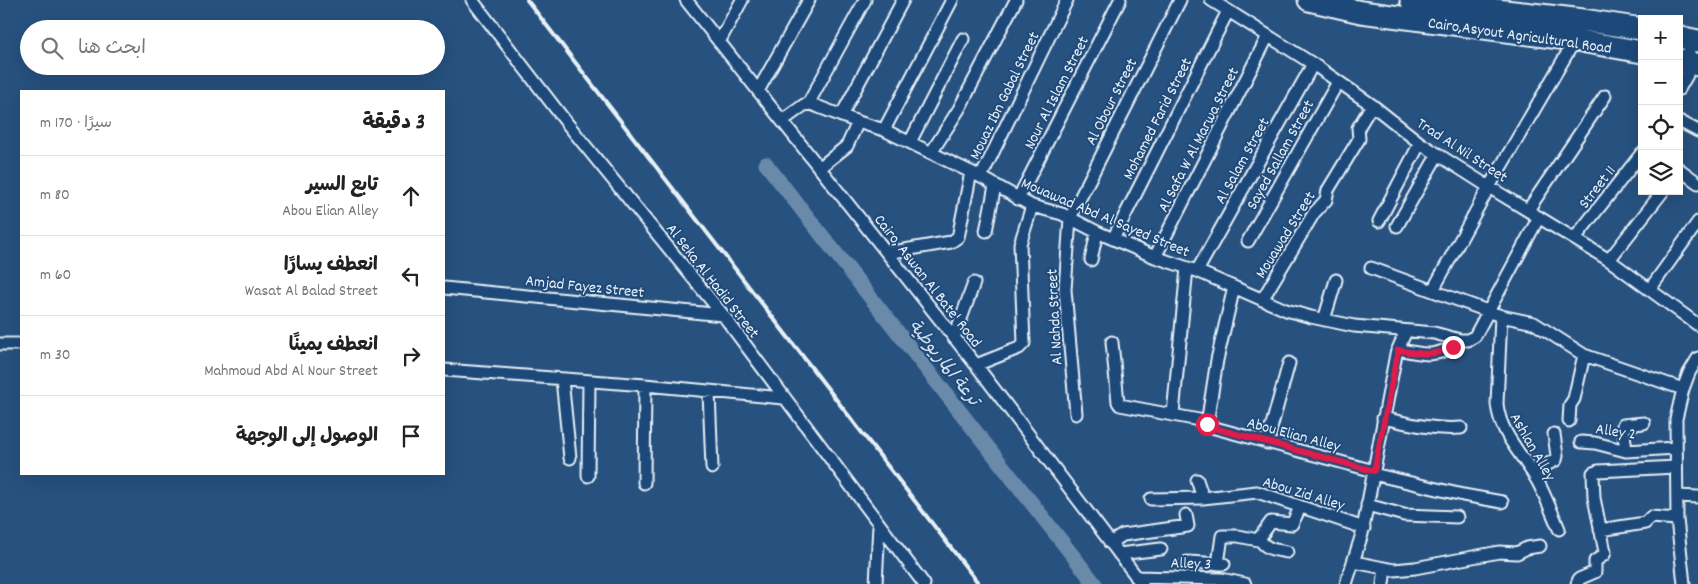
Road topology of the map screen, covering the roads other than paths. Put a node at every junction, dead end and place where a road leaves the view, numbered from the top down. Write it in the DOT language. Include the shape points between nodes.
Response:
graph roads {
  1 [pos="472,0"];
  2 [pos="686,0"];
  3 [pos="742,0"];
  4 [pos="809,0"];
  5 [pos="865,0"];
  6 [pos="902,0"];
  7 [pos="952,0"];
  8 [pos="1016,0"];
  9 [pos="1067,0"];
  10 [pos="1120,0"];
  11 [pos="1180,0"];
  12 [pos="1211,0"];
  13 [pos="1310,0"];
  14 [pos="1411,0"];
  15 [pos="1228,11"];
  16 [pos="1638,29"];
  17 [pos="1268,36"];
  18 [pos="963,39"];
  19 [pos="1689,39"];
  20 [pos="1575,40"];
  21 [pos="719,42"];
  22 [pos="1638,51"];
  23 [pos="1688,62"];
  24 [pos="1313,64"];
  25 [pos="1338,82"];
  26 [pos="1683,83"];
  27 [pos="758,91"];
  28 [pos="1606,96"];
  29 [pos="808,104"];
  30 [pos="1372,105"];
  31 [pos="841,116"];
  32 [pos="782,121"];
  33 [pos="858,122"];
  34 [pos="1683,123"];
  35 [pos="884,130"];
  36 [pos="1698,131"];
  37 [pos="910,142"];
  38 [pos="1420,143"];
  39 [pos="931,152"];
  40 [pos="1438,154"];
  41 [pos="1638,159"];
  42 [pos="819,168"];
  43 [pos="1683,173"];
  44 [pos="976,174"];
  45 [pos="1698,183"];
  46 [pos="995,186"];
  47 [pos="1489,187"];
  48 [pos="1660,195"];
  49 [pos="1018,199"];
  50 [pos="1032,206"];
  51 [pos="1528,210"];
  52 [pos="1539,217"];
  53 [pos="1070,218"];
  54 [pos="1379,222"];
  55 [pos="1698,222"];
  56 [pos="1397,226"];
  57 [pos="986,231"];
  58 [pos="1096,232"];
  59 [pos="1575,238"];
  60 [pos="1114,239"];
  61 [pos="1248,241"];
  62 [pos="887,253"];
  63 [pos="1155,257"];
  64 [pos="1091,260"];
  65 [pos="1609,260"];
  66 [pos="1371,268"];
  67 [pos="1192,270"];
  68 [pos="1336,280"];
  69 [pos="974,283"];
  70 [pos="1234,287"];
  71 [pos="445,288"];
  72 [pos="1650,288"];
  73 [pos="1433,290"];
  74 [pos="1262,300"];
  75 [pos="1495,313"];
  76 [pos="723,316"];
  77 [pos="1324,320"];
  78 [pos="1698,325"];
  79 [pos="1406,331"];
  80 [pos="954,338"];
  81 [pos="1460,340"];
  82 [pos="1112,342"];
  83 [pos="0,344"];
  84 [pos="20,344"];
  85 [pos="1398,350"];
  86 [pos="1584,355"];
  87 [pos="1698,358"];
  88 [pos="1289,363"];
  89 [pos="976,365"];
  90 [pos="445,370"];
  91 [pos="562,378"];
  92 [pos="590,381"];
  93 [pos="645,385"];
  94 [pos="1683,389"];
  95 [pos="709,392"];
  96 [pos="783,398"];
  97 [pos="1076,414"];
  98 [pos="1173,414"];
  99 [pos="1383,418"];
  100 [pos="1569,422"];
  101 [pos="1644,423"];
  102 [pos="1207,424"];
  103 [pos="1461,428"];
  104 [pos="1554,434"];
  105 [pos="1581,442"];
  106 [pos="1267,443"];
  107 [pos="1676,448"];
  108 [pos="1626,450"];
  109 [pos="570,458"];
  110 [pos="1676,467"];
  111 [pos="712,468"];
  112 [pos="1373,472"];
  113 [pos="1532,472"];
  114 [pos="588,476"];
  115 [pos="1197,480"];
  116 [pos="644,483"];
  117 [pos="1676,496"];
  118 [pos="1698,497"];
  119 [pos="1203,498"];
  120 [pos="1151,499"];
  121 [pos="1502,502"];
  122 [pos="1368,505"];
  123 [pos="1300,508"];
  124 [pos="1186,515"];
  125 [pos="1457,517"];
  126 [pos="1677,519"];
  127 [pos="879,525"];
  128 [pos="1364,528"];
  129 [pos="1558,529"];
  130 [pos="1600,530"];
  131 [pos="1260,539"];
  132 [pos="1110,543"];
  133 [pos="1540,546"];
  134 [pos="1161,549"];
  135 [pos="1287,552"];
  136 [pos="1119,554"];
  137 [pos="1187,562"];
  138 [pos="1354,562"];
  139 [pos="1385,569"];
  140 [pos="1139,580"];
  141 [pos="876,584"];
  142 [pos="924,584"];
  143 [pos="1245,584"];
  144 [pos="1346,584"];
  145 [pos="1383,584"];
  146 [pos="1577,584"];
  147 [pos="1684,584"];
  1 -- 76 [label="street, Al Seka Al Hadid Street"];
  2 -- 21 [label="street, Cairo, Aswan Al Bate' Road"];
  3 -- 21 [label="street"];
  4 -- 27 [label="street"];
  5 -- 29 [label="street"];
  6 -- 31 [label="street"];
  7 -- 35 [label="street"];
  8 -- 39 [label="street" via="958,109"];
  9 -- 44 [label="street, Mouaz Ibn Gabal Street"];
  10 -- 49 [label="street, Nour Al Islam Street"];
  11 -- 53 [label="street, Al Obour Street"];
  12 -- 15 [label="street, Trad Al Nil Street"];
  13 -- 20 [label="highway, Cairo,Asyout Agricultural Road" via="1369,13"];
  14 -- 16 [label="highway, Cairo,Asyout Agricultural Road"];
  15 -- 17 [label="street, Trad Al Nil Street"];
  15 -- 60 [label="street, Mohamed Farid Street"];
  17 -- 24 [label="street, Trad Al Nil Street"];
  17 -- 63 [label="street, Al Safa W Al Marwa Street"];
  18 -- 37 [label="street"];
  19 -- 23 [label="street"];
  20 -- 22 [label="highway, Cairo,Asyout Agricultural Road"];
  20 -- 47 [label="street"];
  21 -- 27 [label="street, Cairo, Aswan Al Bate' Road"];
  23 -- 26 [label="street"];
  24 -- 25 [label="street, Trad Al Nil Street"];
  24 -- 67 [label="street, Al Salam Street"];
  25 -- 30 [label="street, Trad Al Nil Street"];
  25 -- 61 [label="street, Sayed Sallam Street"];
  27 -- 32 [label="street, Cairo, Aswan Al Bate' Road"];
  28 -- 51 [label="street"];
  29 -- 31 [label="street, Mouawad Abd Al Sayed Street"];
  29 -- 32 [label="street"];
  30 -- 38 [label="street, Trad Al Nil Street"];
  30 -- 74 [label="street, Mouawad Street" via="1358,128 1359,139 1328,190 1326,200 1314,213"];
  31 -- 33 [label="street, Mouawad Abd Al Sayed Street"];
  32 -- 42 [label="street, Cairo, Aswan Al Bate' Road"];
  33 -- 35 [label="street, Mouawad Abd Al Sayed Street"];
  33 -- 42 [label="street" via="847,146"];
  34 -- 36 [label="street"];
  35 -- 37 [label="street, Mouawad Abd Al Sayed Street"];
  37 -- 39 [label="street, Mouawad Abd Al Sayed Street"];
  38 -- 40 [label="street, Trad Al Nil Street"];
  38 -- 54 [label="street"];
  39 -- 44 [label="street, Mouawad Abd Al Sayed Street"];
  40 -- 47 [label="street, Trad Al Nil Street"];
  40 -- 56 [label="street"];
  41 -- 59 [label="street, Street 11"];
  42 -- 62 [label="street, Cairo, Aswan Al Bate' Road"];
  43 -- 45 [label="street"];
  44 -- 46 [label="street, Mouawad Abd Al Sayed Street"];
  44 -- 62 [label="street, Mouaz Ibn Gabal Street" via="955,240"];
  46 -- 49 [label="street, Mouawad Abd Al Sayed Street"];
  46 -- 57 [label="street"];
  47 -- 51 [label="street, Trad Al Nil Street"];
  47 -- 73 [label="street"];
  48 -- 65 [label="street"];
  49 -- 50 [label="street, Mouawad Abd Al Sayed Street"];
  50 -- 53 [label="street, Mouawad Abd Al Sayed Street"];
  50 -- 89 [label="street" via="1020,244 1024,343"];
  51 -- 52 [label="street, Trad Al Nil Street"];
  52 -- 59 [label="street, Trad Al Nil Street"];
  52 -- 75 [label="street"];
  53 -- 58 [label="street, Mouawad Abd Al Sayed Street"];
  53 -- 97 [label="street, Al Nahda Street" via="1065,290"];
  55 -- 72 [label="street"];
  58 -- 60 [label="street, Mouawad Abd Al Sayed Street"];
  58 -- 64 [label="street"];
  59 -- 65 [label="street, Trad Al Nil Street"];
  60 -- 63 [label="street, Mouawad Abd Al Sayed Street"];
  62 -- 80 [label="street, Cairo, Aswan Al Bate' Road"];
  63 -- 67 [label="street, Mouawad Abd Al Sayed Street"];
  65 -- 72 [label="street, Trad Al Nil Street"];
  66 -- 73 [label="street"];
  67 -- 70 [label="street, Mouawad Abd Al Sayed Street"];
  67 -- 98 [label="street"];
  68 -- 77 [label="street"];
  69 -- 80 [label="street"];
  70 -- 74 [label="street, Mouawad Abd Al Sayed Street"];
  70 -- 102 [label="street" via="1217,360"];
  71 -- 76 [label="street, Amjad Fayez Street"];
  72 -- 78 [label="street, Trad Al Nil Street"];
  73 -- 75 [label="street"];
  74 -- 77 [label="street, Mouawad Abd Al Sayed Street"];
  75 -- 81 [label="street" via="1475,336"];
  75 -- 86 [label="street" via="1534,323"];
  75 -- 113 [label="street, Ashlan Alley" via="1498,415 1504,431"];
  76 -- 96 [label="street, Al Seka Al Hadid Street"];
  77 -- 79 [label="street, Mouawad Abd Al Sayed Street"];
  79 -- 81 [label="street, Mouawad Abd Al Sayed Street" via="1434,333"];
  79 -- 85 [label="street"];
  80 -- 89 [label="street, Cairo, Aswan Al Bate' Road"];
  81 -- 85 [label="street" via="1453,347 1431,355"];
  82 -- 98 [label="street, Abou Elian Alley" via="1119,403"];
  83 -- 84 [label="street"];
  85 -- 99 [label="street"];
  86 -- 94 [label="street"];
  86 -- 100 [label="street" via="1570,404"];
  87 -- 94 [label="street"];
  88 -- 106 [label="street"];
  89 -- 132 [label="street, Cairo, Aswan Al Bate' Road"];
  90 -- 91 [label="street"];
  91 -- 92 [label="street"];
  91 -- 109 [label="street"];
  92 -- 93 [label="street"];
  92 -- 114 [label="street"];
  93 -- 95 [label="street"];
  93 -- 116 [label="street"];
  94 -- 107 [label="street" via="1676,419"];
  95 -- 96 [label="street"];
  95 -- 111 [label="street"];
  96 -- 127 [label="street, Al Seka Al Hadid Street"];
  98 -- 102 [label="street, Abou Elian Alley"];
  99 -- 103 [label="street" via="1434,428"];
  99 -- 112 [label="street"];
  101 -- 108 [label="street" via="1623,425"];
  102 -- 106 [label="street, Abou Elian Alley"];
  104 -- 113 [label="street" via="1556,460"];
  105 -- 108 [label="street, Alley 2"];
  106 -- 112 [label="street, Abou Elian Alley"];
  107 -- 108 [label="street, Alley 2"];
  107 -- 110 [label="street"];
  110 -- 117 [label="street"];
  110 -- 130 [label="street" via="1594,472 1594,498"];
  112 -- 121 [label="street, Abou Elian Alley"];
  112 -- 122 [label="street"];
  113 -- 129 [label="street, Ashlan Alley"];
  115 -- 119 [label="street"];
  117 -- 118 [label="street"];
  117 -- 126 [label="street"];
  119 -- 120 [label="street, Abou Zid Alley"];
  119 -- 123 [label="street, Abou Zid Alley" via="1257,492"];
  122 -- 125 [label="street" via="1404,516"];
  122 -- 128 [label="street"];
  123 -- 128 [label="street, Abou Zid Alley"];
  123 -- 131 [label="street" via="1292,524 1271,522"];
  124 -- 132 [label="street" via="1188,526 1124,535"];
  126 -- 130 [label="street" via="1651,517 1645,523"];
  126 -- 147 [label="street"];
  127 -- 141 [label="street"];
  127 -- 142 [label="street, Al Seka Al Hadid Street"];
  128 -- 138 [label="street"];
  130 -- 146 [label="street" via="1605,554 1595,561 1595,572 1579,579"];
  131 -- 135 [label="street" via="1267,547"];
  131 -- 137 [label="street" via="1222,536 1222,564"];
  132 -- 136 [label="street, Cairo, Aswan Al Bate' Road"];
  133 -- 139 [label="street" via="1517,553 1499,552 1415,568"];
  134 -- 136 [label="street"];
  136 -- 140 [label="street, Cairo, Aswan Al Bate' Road"];
  138 -- 139 [label="street"];
  138 -- 144 [label="street"];
  139 -- 145 [label="street"];
  140 -- 143 [label="street, Alley 3" via="1222,580"];
}
